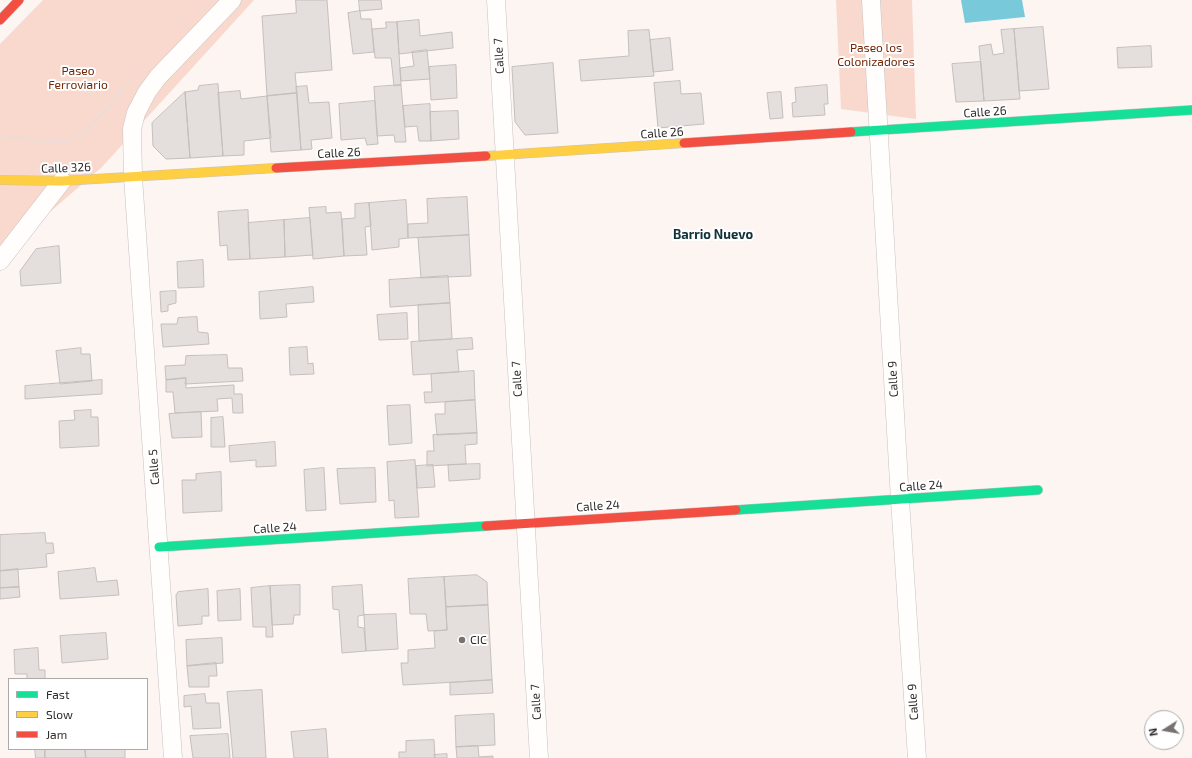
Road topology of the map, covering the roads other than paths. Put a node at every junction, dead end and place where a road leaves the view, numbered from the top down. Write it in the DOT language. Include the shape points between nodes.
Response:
graph roads {
  1 [pos="19,0"];
  2 [pos="232,0"];
  3 [pos="496,0"];
  4 [pos="871,0"];
  5 [pos="0,20"];
  6 [pos="1192,110"];
  7 [pos="879,130"];
  8 [pos="505,155"];
  9 [pos="133,177"];
  10 [pos="0,180"];
  11 [pos="62,181"];
  12 [pos="0,261"];
  13 [pos="1038,490"];
  14 [pos="900,500"];
  15 [pos="525,523"];
  16 [pos="159,547"];
  17 [pos="173,758"];
  18 [pos="539,758"];
  19 [pos="917,758"];
  1 -- 5 [label="street"];
  2 -- 9 [label="street, Calle 5" via="158,77 147,92 136,113 132,129"];
  3 -- 8 [label="street, Calle 7"];
  4 -- 7 [label="street, Calle 9"];
  6 -- 7 [label="street, Calle 26"];
  7 -- 8 [label="street, Calle 26"];
  7 -- 14 [label="street, Calle 9"];
  8 -- 9 [label="street, Calle 26"];
  8 -- 15 [label="street, Calle 7"];
  9 -- 11 [label="street, Calle 326"];
  9 -- 16 [label="street, Calle 5"];
  10 -- 11 [label="street, Calle 326"];
  11 -- 12 [label="street"];
  13 -- 14 [label="street, Calle 24"];
  14 -- 15 [label="street, Calle 24"];
  14 -- 19 [label="street, Calle 9"];
  15 -- 16 [label="street, Calle 24"];
  15 -- 18 [label="street, Calle 7"];
  16 -- 17 [label="street, Calle 5"];
}
